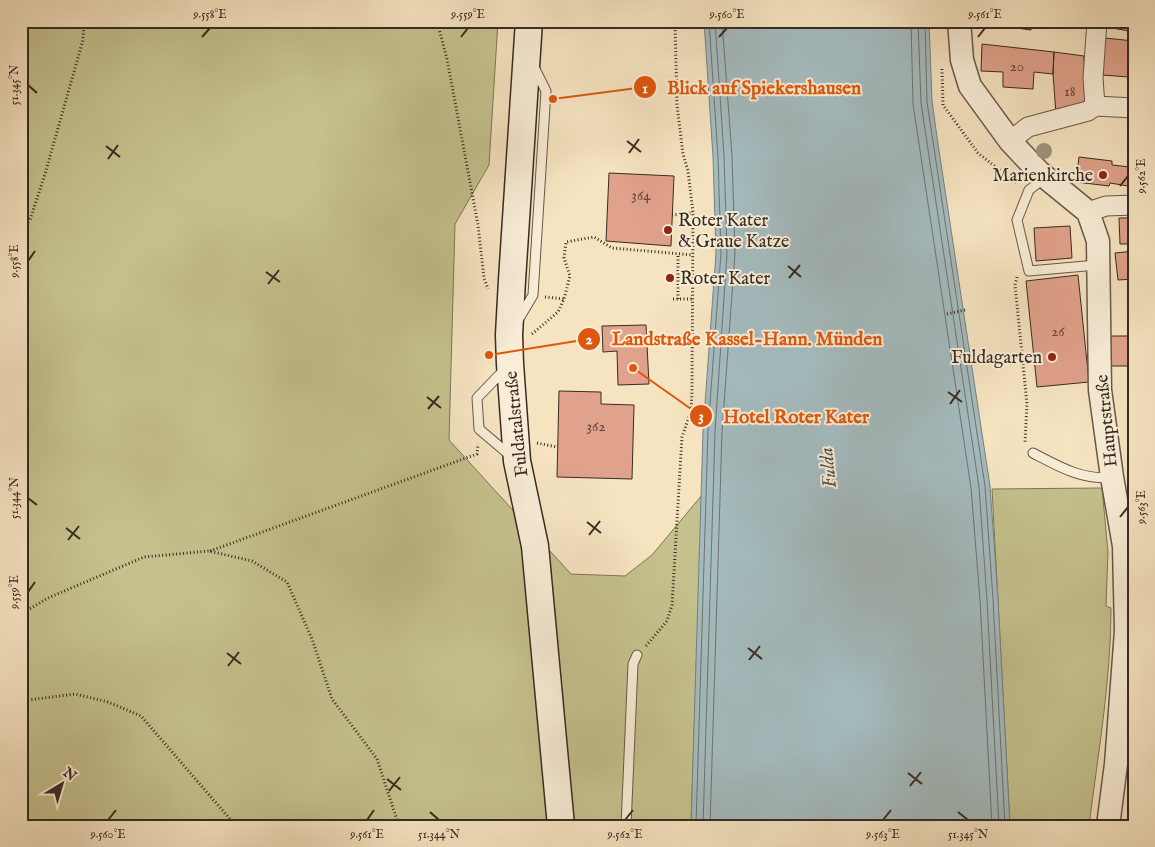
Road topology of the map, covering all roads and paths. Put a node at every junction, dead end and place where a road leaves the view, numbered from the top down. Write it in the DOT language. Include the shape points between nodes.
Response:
graph roads {
  1 [pos="84,21"];
  2 [pos="437,21"];
  3 [pos="529,21"];
  4 [pos="675,21"];
  5 [pos="959,21"];
  6 [pos="1096,21"];
  7 [pos="1095,106"];
  8 [pos="1134,108"];
  9 [pos="1010,141"];
  10 [pos="1046,177"];
  11 [pos="1134,205"];
  12 [pos="1088,212"];
  13 [pos="693,214"];
  14 [pos="672,215"];
  15 [pos="21,230"];
  16 [pos="1024,250"];
  17 [pos="678,254"];
  18 [pos="693,255"];
  19 [pos="1099,265"];
  20 [pos="489,295"];
  21 [pos="693,300"];
  22 [pos="965,310"];
  23 [pos="947,314"];
  24 [pos="510,350"];
  25 [pos="479,429"];
  26 [pos="540,444"];
  27 [pos="557,447"];
  28 [pos="1033,453"];
  29 [pos="517,461"];
  30 [pos="1112,477"];
  31 [pos="209,551"];
  32 [pos="21,614"];
  33 [pos="637,655"];
  34 [pos="21,701"];
  35 [pos="236,826"];
  36 [pos="399,826"];
  37 [pos="560,826"];
  38 [pos="626,826"];
  39 [pos="1108,826"];
  1 -- 15 [label="path" via="83,40 46,174 30,220"];
  2 -- 20 [label="path" via="447,59"];
  3 -- 24 [label="main road, Fuldatalstraße"];
  4 -- 13 [label="path" via="677,105"];
  5 -- 9 [label="street" via="962,60 970,86"];
  6 -- 7 [label="street"];
  7 -- 8 [label="street"];
  7 -- 9 [label="street" via="1088,111 1028,127"];
  9 -- 10 [label="street"];
  10 -- 12 [label="street"];
  10 -- 16 [label="lane" via="1029,190 1017,220"];
  11 -- 12 [label="street" via="1106,206"];
  12 -- 19 [label="street, Hauptstraße" via="1098,241"];
  13 -- 14 [label="path"];
  13 -- 18 [label="path"];
  16 -- 19 [label="lane" via="1029,271"];
  16 -- 28 [label="path" via="1015,285 1027,404 1025,445"];
  17 -- 18 [label="path"];
  17 -- 21 [label="path" via="675,299"];
  17 -- 24 [label="path" via="612,248 594,237 566,242 564,258 570,276 558,312"];
  18 -- 21 [label="path"];
  19 -- 30 [label="street, Hauptstraße" via="1100,390"];
  21 -- 33 [label="path" via="691,411 682,437 672,605 666,621"];
  22 -- 23 [label="path"];
  24 -- 25 [label="lane" via="477,398"];
  24 -- 29 [label="main road, Fuldatalstraße"];
  25 -- 29 [label="lane"];
  25 -- 31 [label="path" via="477,454"];
  26 -- 27 [label="path"];
  28 -- 30 [label="lane" via="1069,471 1098,479"];
  29 -- 37 [label="main road, Fuldatalstraße" via="535,546"];
  30 -- 39 [label="street, Hauptstraße" via="1124,546 1126,630"];
  31 -- 32 [label="path" via="144,557 48,598"];
  31 -- 36 [label="path" via="252,561 287,582 312,639 332,699 377,759"];
  33 -- 38 [label="lane" via="633,664"];
  34 -- 35 [label="path" via="75,694 108,702 141,716"];
}
